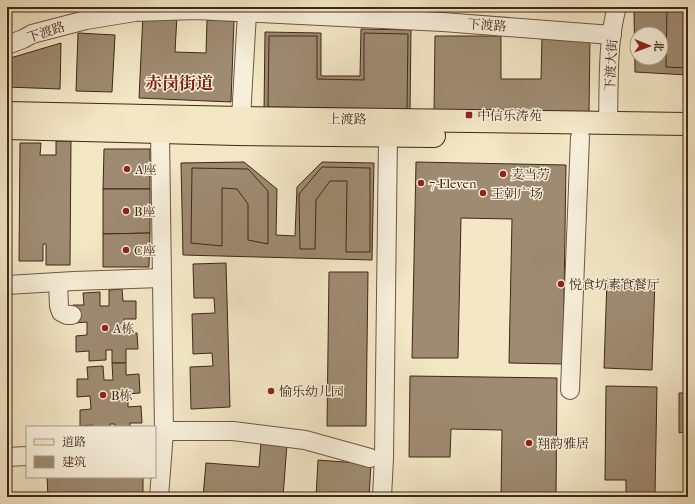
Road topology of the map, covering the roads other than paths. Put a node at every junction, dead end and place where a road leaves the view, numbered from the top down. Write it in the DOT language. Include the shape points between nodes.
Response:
graph roads {
  1 [pos="617,7"];
  2 [pos="247,13"];
  3 [pos="612,35"];
  4 [pos="7,45"];
  5 [pos="7,113"];
  6 [pos="241,118"];
  7 [pos="608,123"];
  8 [pos="688,124"];
  9 [pos="7,128"];
  10 [pos="160,132"];
  11 [pos="388,135"];
  12 [pos="580,137"];
  13 [pos="688,138"];
  14 [pos="161,278"];
  15 [pos="58,282"];
  16 [pos="7,285"];
  17 [pos="72,315"];
  18 [pos="570,390"];
  19 [pos="160,442"];
  20 [pos="26,456"];
  21 [pos="7,457"];
  22 [pos="370,458"];
  23 [pos="160,497"];
  24 [pos="382,497"];
  1 -- 3 [label="street, 下渡大街"];
  2 -- 3 [label="street, 下渡路" via="443,22"];
  2 -- 4 [label="street, 下渡路" via="196,10 135,12 86,20 32,34"];
  2 -- 6 [label="street"];
  3 -- 7 [label="street, 下渡大街"];
  5 -- 6 [label="main road, 上渡路"];
  6 -- 7 [label="main road, 上渡路"];
  7 -- 8 [label="main road, 上渡路"];
  9 -- 10 [label="main road, 上渡路"];
  10 -- 11 [label="main road, 上渡路"];
  10 -- 14 [label="street"];
  11 -- 12 [label="main road, 上渡路"];
  11 -- 24 [label="street"];
  12 -- 13 [label="main road, 上渡路"];
  12 -- 18 [label="street"];
  14 -- 15 [label="street"];
  14 -- 19 [label="street"];
  15 -- 16 [label="street"];
  15 -- 17 [label="street" via="61,312"];
  19 -- 22 [label="street" via="233,431 305,440"];
  19 -- 23 [label="street"];
  20 -- 21 [label="street"];
}
